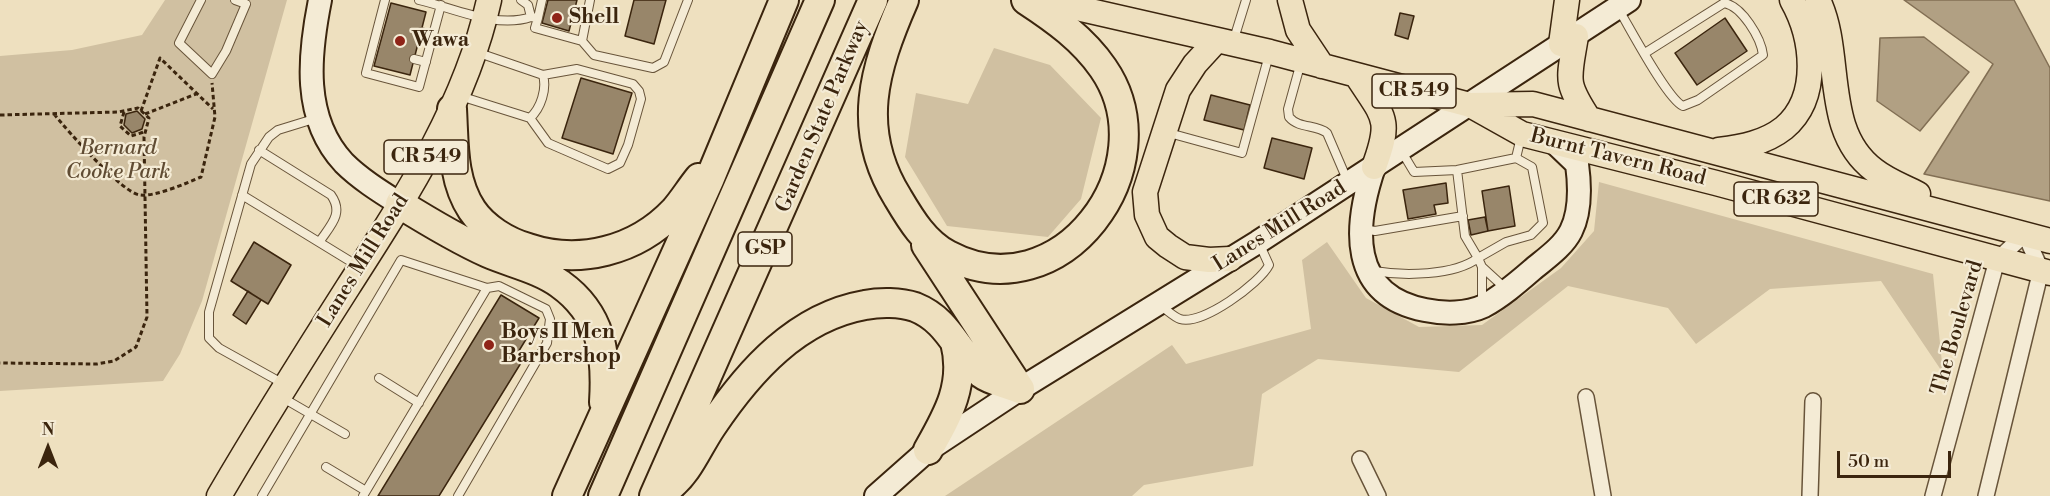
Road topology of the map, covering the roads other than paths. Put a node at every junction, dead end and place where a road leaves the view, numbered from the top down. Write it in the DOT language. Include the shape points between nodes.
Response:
graph roads {
  1 [pos="201,0"];
  2 [pos="235,0"];
  3 [pos="320,0"];
  4 [pos="385,0"];
  5 [pos="419,0"];
  6 [pos="521,0"];
  7 [pos="590,0"];
  8 [pos="688,0"];
  9 [pos="784,0"];
  10 [pos="820,0"];
  11 [pos="873,0"];
  12 [pos="904,0"];
  13 [pos="1026,0"];
  14 [pos="1042,0"];
  15 [pos="1246,0"];
  16 [pos="1290,0"];
  17 [pos="1567,0"];
  18 [pos="1792,0"];
  19 [pos="1818,0"];
  20 [pos="438,3"];
  21 [pos="543,3"];
  22 [pos="1624,4"];
  23 [pos="487,9"];
  24 [pos="573,13"];
  25 [pos="534,17"];
  26 [pos="586,17"];
  27 [pos="421,32"];
  28 [pos="433,35"];
  29 [pos="1568,40"];
  30 [pos="582,41"];
  31 [pos="1225,42"];
  32 [pos="476,52"];
  33 [pos="1270,52"];
  34 [pos="1645,53"];
  35 [pos="414,59"];
  36 [pos="426,62"];
  37 [pos="1312,63"];
  38 [pos="543,75"];
  39 [pos="1357,76"];
  40 [pos="455,102"];
  41 [pos="1470,105"];
  42 [pos="319,118"];
  43 [pos="530,118"];
  44 [pos="1589,119"];
  45 [pos="1164,132"];
  46 [pos="1521,134"];
  47 [pos="1554,142"];
  48 [pos="722,148"];
  49 [pos="259,150"];
  50 [pos="1401,150"];
  51 [pos="1711,151"];
  52 [pos="1516,158"];
  53 [pos="1374,167"];
  54 [pos="1457,171"];
  55 [pos="1348,184"];
  56 [pos="242,195"];
  57 [pos="400,204"];
  58 [pos="1947,214"];
  59 [pos="1463,216"];
  60 [pos="914,226"];
  61 [pos="1360,228"];
  62 [pos="2025,234"];
  63 [pos="320,241"];
  64 [pos="2050,241"];
  65 [pos="1258,242"];
  66 [pos="1478,258"];
  67 [pos="1230,259"];
  68 [pos="1997,260"];
  69 [pos="1482,267"];
  70 [pos="360,268"];
  71 [pos="1366,270"];
  72 [pos="2045,271"];
  73 [pos="487,288"];
  74 [pos="1507,291"];
  75 [pos="1158,304"];
  76 [pos="1483,306"];
  77 [pos="956,342"];
  78 [pos="380,378"];
  79 [pos="1020,389"];
  80 [pos="283,390"];
  81 [pos="1586,397"];
  82 [pos="1813,401"];
  83 [pos="418,403"];
  84 [pos="604,413"];
  85 [pos="310,414"];
  86 [pos="345,434"];
  87 [pos="928,450"];
  88 [pos="1360,459"];
  89 [pos="326,467"];
  90 [pos="365,494"];
  91 [pos="219,496"];
  92 [pos="262,496"];
  93 [pos="458,496"];
  94 [pos="567,496"];
  95 [pos="603,496"];
  96 [pos="656,496"];
  97 [pos="876,496"];
  98 [pos="1378,496"];
  99 [pos="1603,496"];
  100 [pos="1810,496"];
  101 [pos="1933,496"];
  102 [pos="1986,496"];
  1 -- 2 [label="lane" via="179,43 212,74 246,4"];
  3 -- 42 [label="main road" via="310,59 311,87"];
  4 -- 36 [label="lane" via="366,73 419,87"];
  5 -- 20 [label="lane"];
  6 -- 25 [label="lane"];
  7 -- 26 [label="lane"];
  8 -- 30 [label="lane" via="664,62 653,68 594,55"];
  9 -- 48 [label="highway"];
  10 -- 95 [label="highway, GSP"];
  11 -- 96 [label="highway, Garden State Parkway / GSP"];
  12 -- 60 [label="highway" via="878,67 873,93 874,129 882,166"];
  13 -- 60 [label="highway" via="1083,42 1105,70 1119,104 1123,150 1104,208 1066,248 1043,261 1001,268 973,265 948,256"];
  14 -- 31 [label="main road, Burnt Tavern Road / CR 549"];
  15 -- 31 [label="lane"];
  16 -- 37 [label="main road"];
  17 -- 29 [label="main road"];
  18 -- 51 [label="main road" via="1807,36 1810,58 1808,82 1799,106 1786,126 1771,136 1745,147"];
  19 -- 58 [label="main road" via="1832,39 1843,127 1855,153 1892,183 1916,193"];
  20 -- 23 [label="lane"];
  20 -- 28 [label="lane"];
  21 -- 25 [label="lane"];
  22 -- 29 [label="main road, Lanes Mill Road / CR 549"];
  22 -- 34 [label="lane"];
  23 -- 25 [label="lane" via="518,21"];
  23 -- 32 [label="main road, Lanes Mill Road / CR 549"];
  24 -- 26 [label="lane"];
  25 -- 30 [label="lane" via="535,28"];
  26 -- 30 [label="lane"];
  27 -- 28 [label="lane"];
  28 -- 36 [label="lane"];
  29 -- 41 [label="main road, Lanes Mill Road / CR 549"];
  29 -- 44 [label="main road" via="1569,84"];
  31 -- 33 [label="main road, Burnt Tavern Road / CR 549"];
  31 -- 45 [label="main road" via="1195,64 1178,90"];
  32 -- 38 [label="lane"];
  32 -- 40 [label="main road, Lanes Mill Road / CR 549"];
  33 -- 37 [label="main road, Burnt Tavern Road / CR 549"];
  33 -- 45 [label="lane" via="1242,153"];
  34 -- 34 [label="lane" via="1675,100 1683,106 1698,100 1763,55 1762,45 1737,9 1724,3"];
  35 -- 36 [label="lane"];
  37 -- 39 [label="main road, Burnt Tavern Road / CR 549"];
  37 -- 55 [label="lane" via="1288,109 1289,117 1296,124 1327,133"];
  38 -- 43 [label="lane" via="545,84 537,112"];
  38 -- 43 [label="lane" via="577,69 633,84 641,99 628,145 620,163 608,169 548,143"];
  39 -- 41 [label="main road, Burnt Tavern Road / CR 549"];
  39 -- 53 [label="main road" via="1385,122 1385,135"];
  40 -- 43 [label="lane"];
  40 -- 48 [label="highway" via="454,161 473,211 492,231 544,254 574,257 611,251 642,235 673,212"];
  40 -- 57 [label="main road, Lanes Mill Road / CR 549"];
  41 -- 44 [label="main road, Burnt Tavern Road / CR 632" via="1533,104"];
  41 -- 46 [label="main road, Burnt Tavern Road / CR 549"];
  41 -- 50 [label="main road, Lanes Mill Road / CR 549"];
  42 -- 49 [label="lane" via="278,130"];
  42 -- 57 [label="main road" via="344,162"];
  44 -- 51 [label="main road, Burnt Tavern Road / CR 632"];
  45 -- 67 [label="main road" via="1145,192 1148,215 1157,237 1185,256"];
  46 -- 47 [label="main road, Burnt Tavern Road / CR 549"];
  46 -- 52 [label="lane"];
  47 -- 68 [label="main road, Burnt Tavern Road / CR 632"];
  47 -- 74 [label="main road" via="1577,164 1580,190 1576,219 1554,251"];
  48 -- 84 [label="highway"];
  49 -- 56 [label="lane"];
  49 -- 63 [label="lane" via="331,195 336,202 335,219"];
  50 -- 53 [label="main road, Lanes Mill Road"];
  50 -- 54 [label="lane" via="1414,172"];
  51 -- 58 [label="main road, Burnt Tavern Road / CR 632"];
  52 -- 54 [label="lane"];
  52 -- 66 [label="lane" via="1532,167 1543,223 1531,235 1506,242"];
  53 -- 55 [label="main road, Lanes Mill Road"];
  53 -- 61 [label="main road"];
  54 -- 59 [label="lane"];
  55 -- 65 [label="main road, Lanes Mill Road"];
  56 -- 63 [label="lane"];
  56 -- 80 [label="lane" via="208,312 209,338"];
  57 -- 70 [label="main road, Lanes Mill Road / CR 549"];
  57 -- 84 [label="highway" via="460,240 560,283 575,298 588,313 602,342 606,366"];
  58 -- 62 [label="main road, Burnt Tavern Road / CR 632"];
  59 -- 61 [label="lane" via="1375,231"];
  59 -- 66 [label="lane" via="1465,236"];
  60 -- 79 [label="highway"];
  61 -- 71 [label="main road"];
  62 -- 64 [label="main road, Burnt Tavern Road / CR 632"];
  62 -- 68 [label="street, The Boulevard"];
  62 -- 72 [label="street"];
  63 -- 70 [label="lane"];
  65 -- 67 [label="main road, Lanes Mill Road"];
  65 -- 75 [label="lane" via="1269,265 1264,276 1224,304 1200,318 1181,319"];
  66 -- 69 [label="lane"];
  66 -- 71 [label="lane" via="1468,265 1416,274"];
  67 -- 75 [label="main road, Lanes Mill Road"];
  68 -- 72 [label="main road, Burnt Tavern Road / CR 632"];
  68 -- 101 [label="street, The Boulevard"];
  69 -- 74 [label="lane"];
  69 -- 76 [label="lane"];
  70 -- 80 [label="main road, Lanes Mill Road / CR 549"];
  71 -- 76 [label="main road" via="1386,293 1405,304 1442,313"];
  72 -- 102 [label="street"];
  73 -- 83 [label="lane"];
  73 -- 85 [label="lane" via="401,260"];
  73 -- 93 [label="lane" via="499,286 546,309 550,319 547,343"];
  74 -- 76 [label="main road"];
  75 -- 79 [label="main road, Lanes Mill Road"];
  77 -- 79 [label="highway" via="983,375"];
  77 -- 87 [label="highway" via="960,358 958,392"];
  77 -- 96 [label="highway" via="935,317 912,306 856,306 819,320 775,350 743,383 711,426 681,478"];
  78 -- 83 [label="lane"];
  79 -- 87 [label="main road, Lanes Mill Road"];
  80 -- 85 [label="lane"];
  80 -- 91 [label="main road, Lanes Mill Road / CR 549"];
  81 -- 99 [label="street"];
  82 -- 100 [label="street"];
  83 -- 90 [label="lane"];
  84 -- 94 [label="highway"];
  85 -- 86 [label="lane"];
  85 -- 92 [label="lane"];
  87 -- 97 [label="main road, Lanes Mill Road"];
  88 -- 98 [label="street"];
  89 -- 90 [label="lane"];
}
